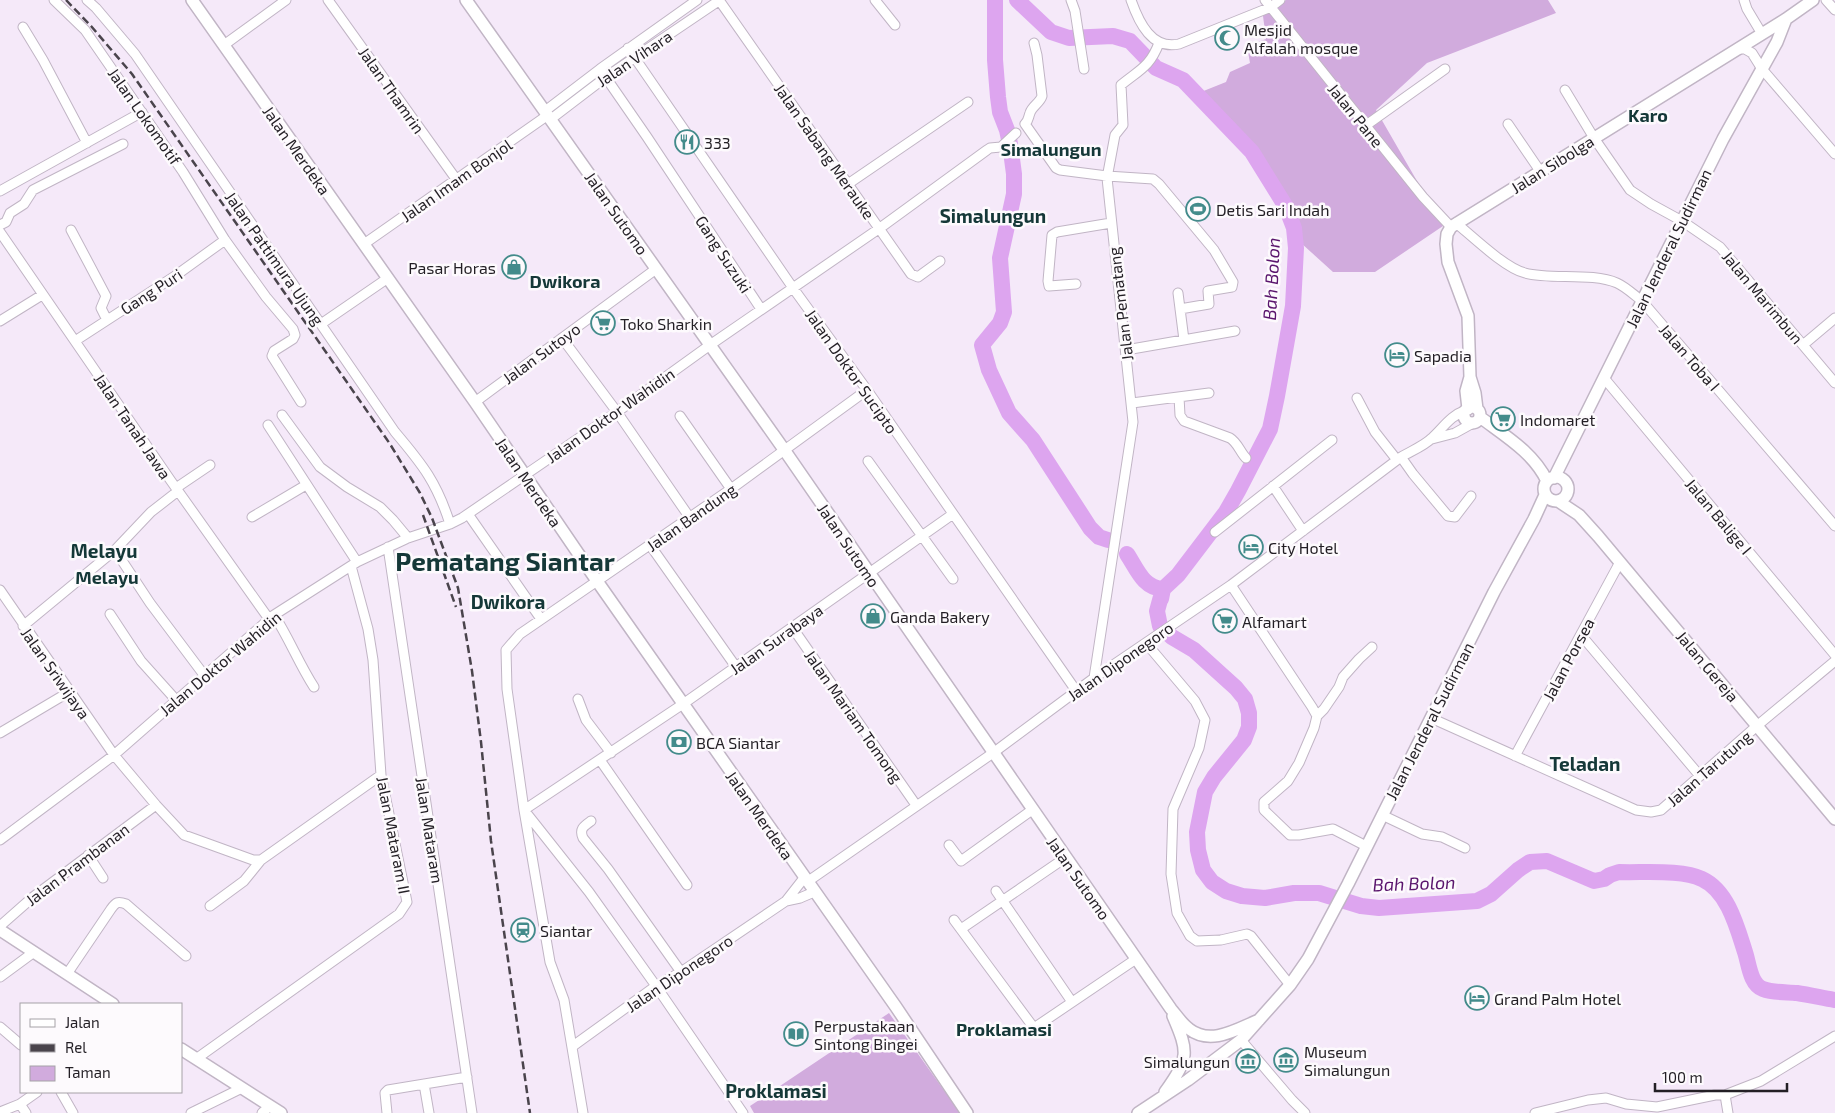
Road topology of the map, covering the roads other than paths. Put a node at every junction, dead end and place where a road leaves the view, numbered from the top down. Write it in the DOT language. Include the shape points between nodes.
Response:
graph roads {
  1 [pos="54,0"];
  2 [pos="86,0"];
  3 [pos="192,0"];
  4 [pos="286,0"];
  5 [pos="328,0"];
  6 [pos="466,0"];
  7 [pos="698,0"];
  8 [pos="719,0"];
  9 [pos="875,0"];
  10 [pos="1071,0"];
  11 [pos="1131,0"];
  12 [pos="1280,0"];
  13 [pos="1744,0"];
  14 [pos="1813,0"];
  15 [pos="1826,0"];
  16 [pos="1268,3"];
  17 [pos="1835,10"];
  18 [pos="1786,20"];
  19 [pos="896,24"];
  20 [pos="23,27"];
  21 [pos="1762,34"];
  22 [pos="1034,43"];
  23 [pos="1159,43"];
  24 [pos="224,46"];
  25 [pos="628,48"];
  26 [pos="1739,49"];
  27 [pos="635,58"];
  28 [pos="600,69"];
  29 [pos="1084,69"];
  30 [pos="1445,69"];
  31 [pos="1762,69"];
  32 [pos="606,77"];
  33 [pos="1565,90"];
  34 [pos="968,102"];
  35 [pos="142,112"];
  36 [pos="548,115"];
  37 [pos="1508,124"];
  38 [pos="1365,126"];
  39 [pos="1016,133"];
  40 [pos="1594,138"];
  41 [pos="87,143"];
  42 [pos="123,144"];
  43 [pos="1835,154"];
  44 [pos="1540,171"];
  45 [pos="1107,176"];
  46 [pos="456,179"];
  47 [pos="848,184"];
  48 [pos="0,191"];
  49 [pos="1682,221"];
  50 [pos="1111,224"];
  51 [pos="0,225"];
  52 [pos="1454,225"];
  53 [pos="880,228"];
  54 [pos="71,230"];
  55 [pos="0,232"];
  56 [pos="225,240"];
  57 [pos="364,244"];
  58 [pos="940,261"];
  59 [pos="656,269"];
  60 [pos="388,278"];
  61 [pos="1076,284"];
  62 [pos="793,288"];
  63 [pos="1178,293"];
  64 [pos="42,295"];
  65 [pos="1642,301"];
  66 [pos="1180,309"];
  67 [pos="761,310"];
  68 [pos="1835,318"];
  69 [pos="107,320"];
  70 [pos="0,321"];
  71 [pos="321,324"];
  72 [pos="1235,331"];
  73 [pos="562,338"];
  74 [pos="1184,340"];
  75 [pos="75,341"];
  76 [pos="710,345"];
  77 [pos="1803,345"];
  78 [pos="1126,350"];
  79 [pos="1604,378"];
  80 [pos="1835,383"];
  81 [pos="867,390"];
  82 [pos="1209,393"];
  83 [pos="1179,397"];
  84 [pos="1357,398"];
  85 [pos="301,402"];
  86 [pos="475,402"];
  87 [pos="1132,403"];
  88 [pos="617,412"];
  89 [pos="1473,413"];
  90 [pos="282,415"];
  91 [pos="680,416"];
  92 [pos="268,425"];
  93 [pos="1431,439"];
  94 [pos="1332,440"];
  95 [pos="784,451"];
  96 [pos="1246,458"];
  97 [pos="1399,459"];
  98 [pos="868,461"];
  99 [pos="210,465"];
  100 [pos="524,474"];
  101 [pos="1551,479"];
  102 [pos="306,485"];
  103 [pos="1273,486"];
  104 [pos="731,489"];
  105 [pos="177,490"];
  106 [pos="1471,496"];
  107 [pos="1556,498"];
  108 [pos="468,514"];
  109 [pos="953,514"];
  110 [pos="252,517"];
  111 [pos="690,518"];
  112 [pos="450,524"];
  113 [pos="1835,526"];
  114 [pos="1303,531"];
  115 [pos="1215,532"];
  116 [pos="921,537"];
  117 [pos="408,538"];
  118 [pos="650,545"];
  119 [pos="388,547"];
  120 [pos="115,550"];
  121 [pos="1620,562"];
  122 [pos="354,564"];
  123 [pos="869,574"];
  124 [pos="953,579"];
  125 [pos="597,581"];
  126 [pos="1231,585"];
  127 [pos="0,590"];
  128 [pos="3,601"];
  129 [pos="110,614"];
  130 [pos="272,617"];
  131 [pos="542,619"];
  132 [pos="23,626"];
  133 [pos="792,627"];
  134 [pos="1581,635"];
  135 [pos="1148,641"];
  136 [pos="1372,647"];
  137 [pos="1835,655"];
  138 [pos="1835,661"];
  139 [pos="736,667"];
  140 [pos="204,675"];
  141 [pos="1094,678"];
  142 [pos="314,687"];
  143 [pos="69,692"];
  144 [pos="1076,692"];
  145 [pos="176,700"];
  146 [pos="578,700"];
  147 [pos="683,704"];
  148 [pos="1317,716"];
  149 [pos="1431,718"];
  150 [pos="1758,725"];
  151 [pos="0,733"];
  152 [pos="611,752"];
  153 [pos="993,753"];
  154 [pos="114,755"];
  155 [pos="1515,756"];
  156 [pos="600,760"];
  157 [pos="381,775"];
  158 [pos="1700,776"];
  159 [pos="156,805"];
  160 [pos="916,805"];
  161 [pos="524,810"];
  162 [pos="1032,810"];
  163 [pos="1382,815"];
  164 [pos="1835,819"];
  165 [pos="591,821"];
  166 [pos="0,840"];
  167 [pos="949,845"];
  168 [pos="1366,846"];
  169 [pos="1465,848"];
  170 [pos="88,855"];
  171 [pos="1065,858"];
  172 [pos="261,860"];
  173 [pos="103,878"];
  174 [pos="806,880"];
  175 [pos="687,885"];
  176 [pos="996,891"];
  177 [pos="814,892"];
  178 [pos="786,901"];
  179 [pos="1002,901"];
  180 [pos="210,906"];
  181 [pos="954,920"];
  182 [pos="0,928"];
  183 [pos="961,929"];
  184 [pos="34,952"];
  185 [pos="186,956"];
  186 [pos="1136,959"];
  187 [pos="681,972"];
  188 [pos="67,974"];
  189 [pos="0,977"];
  190 [pos="1290,985"];
  191 [pos="656,986"];
  192 [pos="1072,1002"];
  193 [pos="111,1003"];
  194 [pos="1171,1009"];
  195 [pos="1259,1020"];
  196 [pos="0,1027"];
  197 [pos="1835,1036"];
  198 [pos="1241,1040"];
  199 [pos="20,1044"];
  200 [pos="573,1046"];
  201 [pos="182,1050"];
  202 [pos="196,1059"];
  203 [pos="467,1077"];
  204 [pos="424,1084"];
  205 [pos="242,1088"];
  206 [pos="36,1093"];
  207 [pos="62,1093"];
  208 [pos="1725,1095"];
  209 [pos="1161,1098"];
  210 [pos="20,1104"];
  211 [pos="266,1110"];
  212 [pos="0,1112"];
  213 [pos="1539,1112"];
  214 [pos="26,1113"];
  215 [pos="73,1113"];
  216 [pos="191,1113"];
  217 [pos="282,1113"];
  218 [pos="387,1113"];
  219 [pos="429,1113"];
  220 [pos="472,1113"];
  221 [pos="582,1113"];
  222 [pos="743,1113"];
  223 [pos="967,1113"];
  224 [pos="1138,1113"];
  225 [pos="1305,1113"];
  226 [pos="1728,1113"];
  1 -- 35 [label="street, Jalan Lokomotif" via="85,30"];
  2 -- 71 [label="street, Jalan Pattimura Ujung" via="135,54"];
  3 -- 24 [label="main road, Jalan Merdeka"];
  4 -- 24 [label="street"];
  5 -- 46 [label="street, Jalan Thamrin"];
  6 -- 36 [label="main road, Jalan Sutomo"];
  7 -- 25 [label="street, Jalan Vihara"];
  8 -- 27 [label="street, Jalan Vihara"];
  8 -- 47 [label="street, Jalan Sabang Merauke"];
  9 -- 19 [label="street"];
  10 -- 29 [label="street"];
  11 -- 23 [label="street" via="1145,30"];
  12 -- 16 [label="street"];
  13 -- 21 [label="street"];
  14 -- 18 [label="main road, Jalan Sibolga"];
  15 -- 17 [label="street"];
  16 -- 23 [label="street" via="1180,44 1169,46"];
  16 -- 38 [label="street, Jalan Pane"];
  18 -- 21 [label="main road, Jalan Sibolga"];
  18 -- 31 [label="main road, Jalan Jenderal Sudirman"];
  20 -- 41 [label="street"];
  21 -- 26 [label="main road, Jalan Sibolga"];
  22 -- 45 [label="street" via="1042,96 1025,124 1056,168"];
  23 -- 45 [label="street, Jalan Pematang" via="1153,57 1139,73 1121,85 1123,124 1115,135"];
  24 -- 57 [label="main road, Jalan Merdeka"];
  25 -- 27 [label="street, Jalan Doktor Sucipto"];
  25 -- 28 [label="street, Jalan Vihara"];
  26 -- 31 [label="street" via="1749,50"];
  26 -- 40 [label="main road, Jalan Sibolga"];
  27 -- 32 [label="street, Jalan Vihara"];
  27 -- 62 [label="street, Jalan Doktor Sucipto"];
  28 -- 32 [label="street, Gang Suzuki"];
  28 -- 36 [label="street, Jalan Vihara"];
  30 -- 38 [label="street"];
  31 -- 43 [label="street"];
  31 -- 49 [label="main road, Jalan Jenderal Sudirman"];
  32 -- 36 [label="street, Jalan Vihara"];
  32 -- 67 [label="street, Gang Suzuki"];
  33 -- 40 [label="street, Jalan Marimbun"];
  34 -- 47 [label="street"];
  35 -- 41 [label="street"];
  35 -- 56 [label="street, Jalan Lokomotif"];
  36 -- 46 [label="street, Jalan Imam Bonjol"];
  36 -- 59 [label="main road, Jalan Sutomo"];
  37 -- 44 [label="street"];
  38 -- 52 [label="street, Jalan Pane" via="1423,197"];
  39 -- 53 [label="street, Jalan Doktor Wahidin" via="1001,147 990,148"];
  40 -- 44 [label="main road, Jalan Sibolga"];
  40 -- 49 [label="street, Jalan Marimbun" via="1630,190"];
  41 -- 48 [label="street"];
  42 -- 51 [label="street" via="32,190 24,204"];
  44 -- 52 [label="main road, Jalan Sibolga"];
  45 -- 50 [label="street, Jalan Pematang"];
  45 -- 66 [label="street" via="1153,179 1159,184 1214,250 1232,282 1232,287 1208,291 1209,304"];
  46 -- 57 [label="street, Jalan Imam Bonjol"];
  47 -- 53 [label="street, Jalan Sabang Merauke"];
  49 -- 65 [label="main road, Jalan Jenderal Sudirman"];
  49 -- 77 [label="street, Jalan Marimbun" via="1720,247"];
  50 -- 61 [label="street" via="1052,235 1049,286"];
  50 -- 78 [label="street, Jalan Pematang"];
  52 -- 65 [label="street, Jalan Toba I" via="1523,273 1616,282"];
  52 -- 89 [label="main road" via="1447,234 1446,244 1452,275 1468,316 1470,377 1466,390"];
  53 -- 58 [label="street, Jalan Sabang Merauke" via="914,276 922,276"];
  53 -- 62 [label="street, Jalan Doktor Wahidin"];
  54 -- 69 [label="street" via="106,296 102,309"];
  55 -- 64 [label="street, Jalan Tanah Jawa"];
  56 -- 69 [label="street, Gang Puri"];
  56 -- 85 [label="street, Jalan Lokomotif" via="294,332 294,339 273,352 272,356"];
  57 -- 60 [label="main road, Jalan Merdeka"];
  59 -- 73 [label="street, Jalan Sutoyo"];
  59 -- 76 [label="main road, Jalan Sutomo"];
  60 -- 71 [label="street"];
  60 -- 86 [label="main road, Jalan Merdeka"];
  62 -- 67 [label="street, Jalan Doktor Wahidin"];
  62 -- 81 [label="street, Jalan Doktor Sucipto"];
  63 -- 66 [label="street"];
  64 -- 70 [label="street"];
  64 -- 75 [label="street, Jalan Tanah Jawa"];
  65 -- 79 [label="main road, Jalan Jenderal Sudirman"];
  65 -- 113 [label="street, Jalan Toba I"];
  66 -- 74 [label="street"];
  67 -- 76 [label="street, Jalan Doktor Wahidin"];
  68 -- 77 [label="street"];
  69 -- 75 [label="street, Gang Puri"];
  71 -- 112 [label="street, Jalan Pattimura Ujung" via="432,480"];
  72 -- 74 [label="street"];
  73 -- 86 [label="street, Jalan Sutoyo"];
  73 -- 88 [label="street"];
  74 -- 78 [label="street"];
  75 -- 105 [label="street, Jalan Tanah Jawa"];
  76 -- 88 [label="street, Jalan Doktor Wahidin"];
  76 -- 95 [label="main road, Jalan Sutomo"];
  77 -- 80 [label="street, Jalan Marimbun"];
  78 -- 87 [label="street, Jalan Pematang"];
  79 -- 101 [label="main road, Jalan Jenderal Sudirman"];
  79 -- 137 [label="street, Jalan Balige I"];
  81 -- 95 [label="street, Jalan Bandung"];
  81 -- 109 [label="street, Jalan Doktor Sucipto"];
  82 -- 83 [label="street"];
  83 -- 87 [label="street"];
  83 -- 96 [label="street" via="1180,416 1184,421 1230,438"];
  84 -- 97 [label="street" via="1375,432"];
  86 -- 100 [label="main road, Jalan Merdeka"];
  87 -- 141 [label="street, Jalan Pematang" via="1134,422"];
  88 -- 100 [label="street, Jalan Doktor Wahidin"];
  88 -- 111 [label="street"];
  89 -- 93 [label="street" via="1455,433"];
  89 -- 93 [label="street" via="1456,414"];
  89 -- 101 [label="main road" via="1528,453"];
  90 -- 117 [label="street" via="320,467 380,507"];
  91 -- 104 [label="street"];
  92 -- 102 [label="street, Jalan Mataram II"];
  93 -- 97 [label="street, Jalan Diponegoro"];
  94 -- 103 [label="street"];
  95 -- 104 [label="street, Jalan Bandung"];
  95 -- 123 [label="main road, Jalan Sutomo"];
  97 -- 106 [label="street" via="1448,516 1455,517"];
  97 -- 114 [label="street, Jalan Diponegoro"];
  98 -- 116 [label="street"];
  99 -- 105 [label="street"];
  100 -- 108 [label="street, Jalan Doktor Wahidin"];
  100 -- 125 [label="main road, Jalan Merdeka"];
  101 -- 107 [label="main road, Jalan Jenderal Sudirman" via="1544,488"];
  101 -- 107 [label="main road" via="1564,481 1567,488"];
  102 -- 110 [label="street"];
  102 -- 122 [label="street, Jalan Mataram II"];
  103 -- 114 [label="street"];
  103 -- 115 [label="street"];
  104 -- 111 [label="street, Jalan Bandung"];
  105 -- 120 [label="street"];
  105 -- 130 [label="street, Jalan Tanah Jawa"];
  107 -- 121 [label="main road, Jalan Gereja" via="1579,515"];
  107 -- 149 [label="main road, Jalan Jenderal Sudirman" via="1534,520"];
  108 -- 112 [label="street, Jalan Doktor Wahidin"];
  108 -- 131 [label="street"];
  109 -- 116 [label="street, Jalan Surabaya"];
  109 -- 144 [label="street, Jalan Doktor Sucipto"];
  111 -- 118 [label="street, Jalan Bandung"];
  112 -- 117 [label="street, Jalan Doktor Wahidin"];
  114 -- 126 [label="street, Jalan Diponegoro"];
  116 -- 123 [label="street, Jalan Surabaya"];
  116 -- 124 [label="street"];
  117 -- 119 [label="street, Jalan Doktor Wahidin"];
  118 -- 125 [label="street, Jalan Bandung"];
  118 -- 139 [label="street"];
  119 -- 122 [label="street, Jalan Doktor Wahidin"];
  119 -- 203 [label="street, Jalan Mataram"];
  120 -- 132 [label="street"];
  120 -- 140 [label="street"];
  121 -- 134 [label="street, Jalan Porsea"];
  121 -- 150 [label="main road, Jalan Gereja"];
  122 -- 130 [label="street, Jalan Doktor Wahidin"];
  122 -- 157 [label="street, Jalan Mataram II" via="373,660"];
  123 -- 133 [label="street, Jalan Surabaya"];
  123 -- 153 [label="main road, Jalan Sutomo"];
  125 -- 131 [label="street, Jalan Bandung"];
  125 -- 147 [label="main road, Jalan Merdeka"];
  126 -- 135 [label="street, Jalan Diponegoro"];
  126 -- 148 [label="street"];
  127 -- 128 [label="street, Jalan Sriwijaya"];
  128 -- 132 [label="street, Jalan Sriwijaya"];
  129 -- 145 [label="street" via="142,660"];
  130 -- 140 [label="street, Jalan Doktor Wahidin"];
  130 -- 142 [label="street, Jalan Tanah Jawa" via="290,641"];
  131 -- 161 [label="street, Jalan Bandung" via="520,634 506,650 507,689"];
  132 -- 143 [label="street, Jalan Sriwijaya"];
  133 -- 139 [label="street, Jalan Surabaya"];
  133 -- 160 [label="street, Jalan Mariam Tomong"];
  134 -- 155 [label="street, Jalan Porsea"];
  134 -- 158 [label="street"];
  135 -- 141 [label="street, Jalan Diponegoro"];
  135 -- 190 [label="street" via="1196,701 1205,720 1199,748 1173,809 1171,874 1177,913 1190,936 1197,941 1251,936"];
  136 -- 148 [label="street" via="1343,677"];
  138 -- 150 [label="street, Jalan Tarutung"];
  139 -- 147 [label="street, Jalan Surabaya"];
  140 -- 145 [label="street, Jalan Doktor Wahidin"];
  141 -- 144 [label="street, Jalan Diponegoro"];
  143 -- 151 [label="street"];
  143 -- 154 [label="street, Jalan Sriwijaya"];
  144 -- 153 [label="street, Jalan Diponegoro"];
  145 -- 154 [label="street, Jalan Doktor Wahidin"];
  146 -- 152 [label="street" via="586,720"];
  147 -- 152 [label="street, Jalan Surabaya"];
  147 -- 174 [label="main road, Jalan Merdeka"];
  148 -- 168 [label="street" via="1299,763 1288,781 1264,802 1264,810 1290,834 1334,829"];
  149 -- 155 [label="street, Jalan Tarutung"];
  149 -- 163 [label="main road, Jalan Jenderal Sudirman"];
  150 -- 158 [label="street, Jalan Tarutung"];
  150 -- 164 [label="main road, Jalan Gereja"];
  152 -- 156 [label="street, Jalan Surabaya"];
  153 -- 160 [label="street, Jalan Diponegoro"];
  153 -- 162 [label="main road, Jalan Sutomo"];
  154 -- 159 [label="street"];
  154 -- 166 [label="street, Jalan Doktor Wahidin"];
  155 -- 158 [label="street, Jalan Tarutung" via="1645,812 1661,810"];
  156 -- 161 [label="street, Jalan Surabaya"];
  156 -- 175 [label="street"];
  157 -- 172 [label="street"];
  157 -- 202 [label="street, Jalan Mataram II" via="407,902 399,914"];
  159 -- 170 [label="street, Jalan Prambanan"];
  159 -- 172 [label="street" via="186,837"];
  160 -- 174 [label="street, Jalan Diponegoro"];
  161 -- 191 [label="street" via="589,892"];
  161 -- 200 [label="street" via="550,962 564,1000"];
  162 -- 167 [label="street" via="961,861"];
  162 -- 171 [label="main road, Jalan Sutomo"];
  163 -- 168 [label="main road, Jalan Jenderal Sudirman"];
  163 -- 169 [label="street" via="1422,834 1442,837"];
  165 -- 187 [label="street" via="581,833"];
  168 -- 190 [label="main road, Jalan Jenderal Sudirman" via="1308,959"];
  170 -- 173 [label="street"];
  170 -- 182 [label="street, Jalan Prambanan" via="20,907"];
  171 -- 179 [label="street"];
  171 -- 186 [label="main road, Jalan Sutomo"];
  172 -- 180 [label="street" via="244,881"];
  174 -- 177 [label="main road, Jalan Merdeka"];
  174 -- 178 [label="street, Jalan Diponegoro"];
  176 -- 179 [label="street"];
  177 -- 178 [label="street, Jalan Diponegoro"];
  177 -- 223 [label="main road, Jalan Merdeka"];
  178 -- 187 [label="street, Jalan Diponegoro"];
  179 -- 183 [label="street"];
  179 -- 192 [label="street"];
  181 -- 183 [label="street"];
  182 -- 184 [label="main road"];
  183 -- 192 [label="street" via="1034,1028"];
  184 -- 188 [label="main road"];
  184 -- 189 [label="street"];
  185 -- 188 [label="street" via="126,904 117,902"];
  186 -- 192 [label="street"];
  186 -- 194 [label="main road, Jalan Sutomo"];
  187 -- 191 [label="street, Jalan Diponegoro"];
  188 -- 193 [label="main road"];
  190 -- 195 [label="main road"];
  191 -- 200 [label="street, Jalan Diponegoro"];
  191 -- 222 [label="street"];
  194 -- 195 [label="main road, Jalan Sutomo" via="1190,1030 1212,1038"];
  194 -- 209 [label="main road" via="1185,1045 1185,1056 1182,1067"];
  195 -- 198 [label="main road"];
  196 -- 199 [label="street"];
  197 -- 208 [label="street" via="1761,1080"];
  198 -- 209 [label="main road"];
  198 -- 225 [label="street"];
  200 -- 221 [label="street"];
  201 -- 202 [label="main road"];
  202 -- 205 [label="main road"];
  203 -- 204 [label="street"];
  203 -- 220 [label="street, Jalan Mataram"];
  204 -- 218 [label="street" via="388,1090"];
  204 -- 219 [label="street"];
  205 -- 211 [label="main road"];
  205 -- 216 [label="street"];
  206 -- 210 [label="street"];
  207 -- 215 [label="street"];
  208 -- 213 [label="street" via="1657,1107 1606,1098"];
  208 -- 226 [label="street"];
  209 -- 224 [label="main road"];
  210 -- 212 [label="street"];
  210 -- 214 [label="street"];
  211 -- 217 [label="main road"];
}
